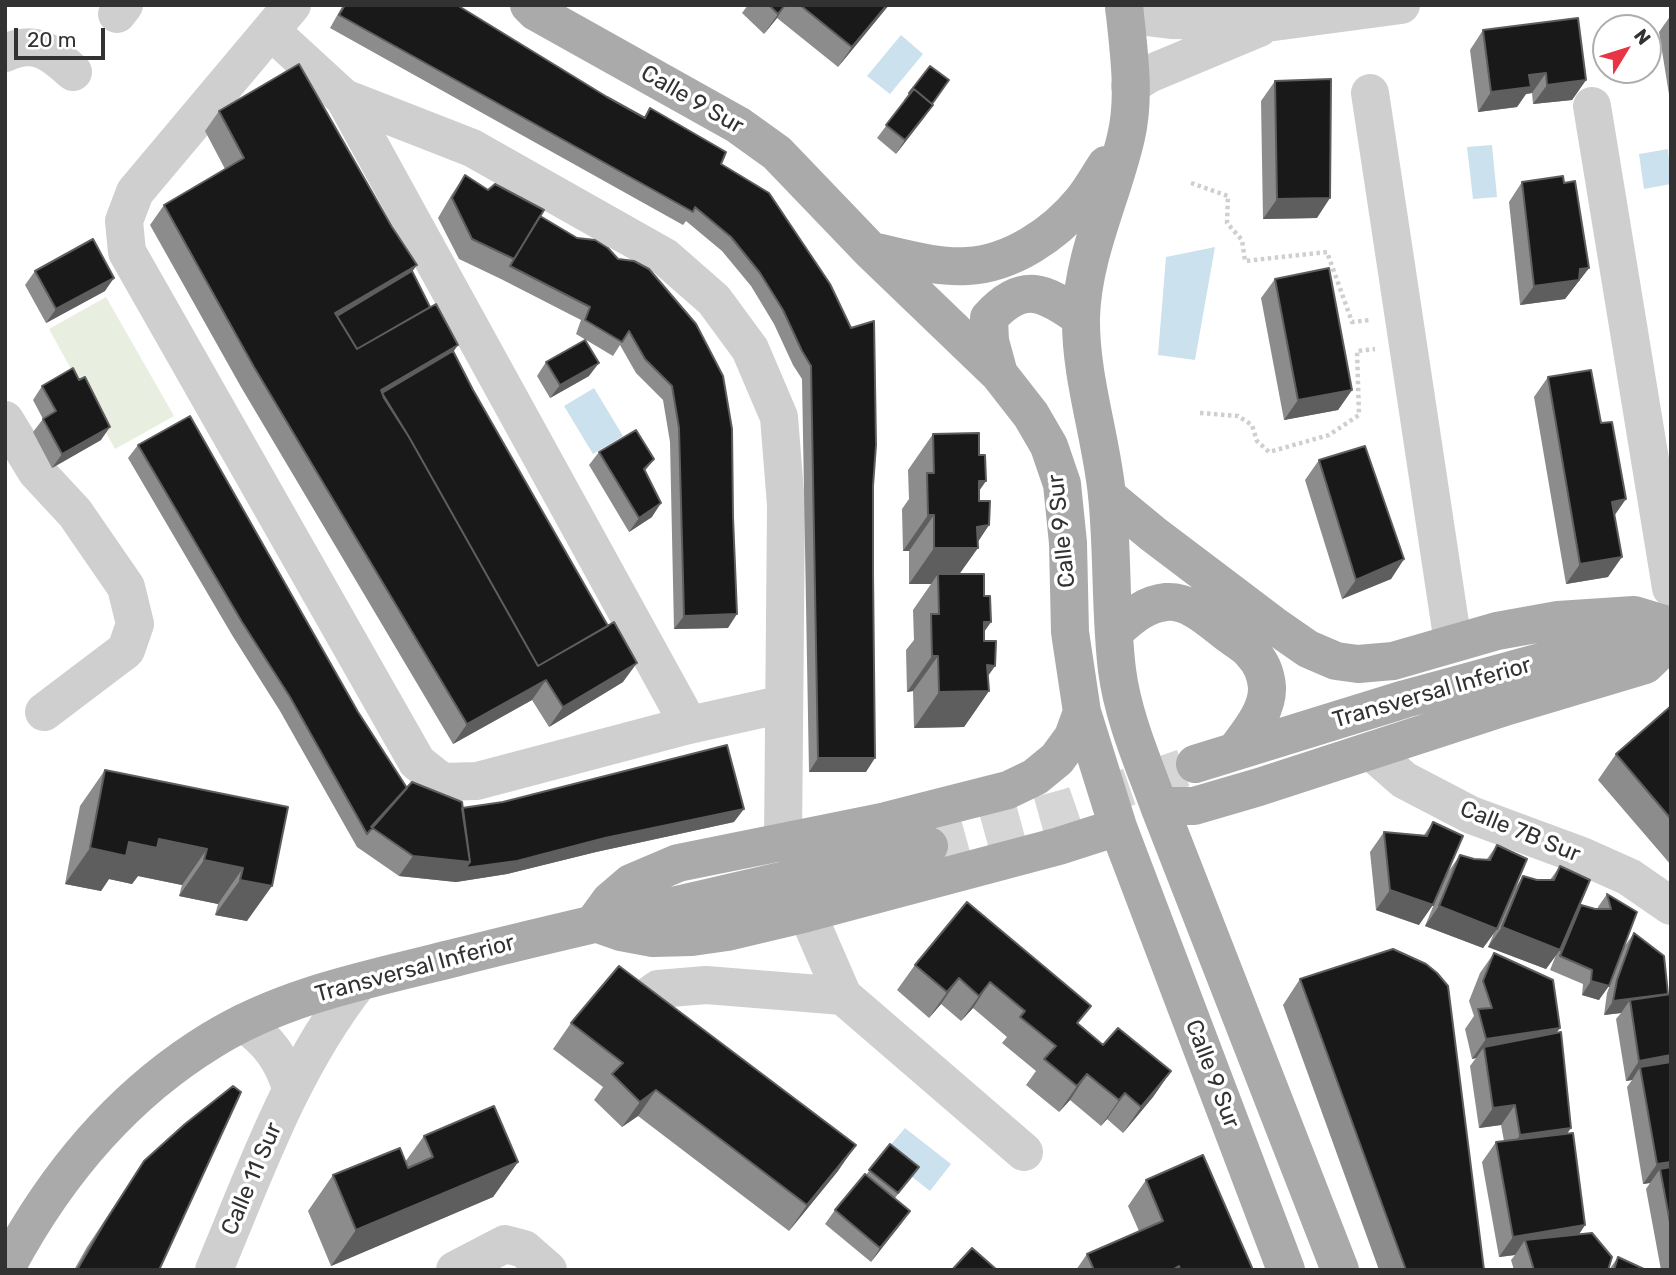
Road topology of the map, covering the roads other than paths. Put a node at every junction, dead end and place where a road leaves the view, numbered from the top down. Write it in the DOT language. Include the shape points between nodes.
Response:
graph roads {
  1 [pos="529,5"];
  2 [pos="1401,5"];
  3 [pos="1124,8"];
  4 [pos="281,18"];
  5 [pos="1274,22"];
  6 [pos="5,54"];
  7 [pos="73,72"];
  8 [pos="1130,86"];
  9 [pos="1370,93"];
  10 [pos="344,98"];
  11 [pos="1592,106"];
  12 [pos="1127,134"];
  13 [pos="871,251"];
  14 [pos="1081,318"];
  15 [pos="999,374"];
  16 [pos="5,420"];
  17 [pos="1107,496"];
  18 [pos="1671,588"];
  19 [pos="1671,626"];
  20 [pos="1115,631"];
  21 [pos="1671,631"];
  22 [pos="1671,640"];
  23 [pos="1453,643"];
  24 [pos="784,704"];
  25 [pos="44,712"];
  26 [pos="1082,712"];
  27 [pos="689,725"];
  28 [pos="1237,749"];
  29 [pos="1372,752"];
  30 [pos="1195,764"];
  31 [pos="1159,806"];
  32 [pos="1118,827"];
  33 [pos="783,842"];
  34 [pos="929,846"];
  35 [pos="1671,906"];
  36 [pos="807,913"];
  37 [pos="594,923"];
  38 [pos="358,983"];
  39 [pos="843,996"];
  40 [pos="636,1005"];
  41 [pos="243,1023"];
  42 [pos="291,1088"];
  43 [pos="1024,1152"];
  44 [pos="5,1269"];
  45 [pos="214,1270"];
  46 [pos="455,1270"];
  47 [pos="548,1270"];
  48 [pos="1286,1270"];
  49 [pos="1340,1270"];
  1 -- 13 [label="main road, Calle 9 Sur" via="738,125 777,153"];
  2 -- 5 [label="street"];
  3 -- 5 [label="street" via="1171,20"];
  3 -- 8 [label="main road, Calle 9 Sur"];
  4 -- 10 [label="street"];
  4 -- 27 [label="street" via="135,192 124,221 127,252 417,762 442,782 477,781"];
  5 -- 8 [label="street"];
  6 -- 7 [label="street" via="31,46 51,52"];
  8 -- 12 [label="main road, Calle 9 Sur"];
  9 -- 23 [label="street"];
  10 -- 24 [label="street" via="472,148 665,257 715,300 750,349 779,416 786,505"];
  10 -- 27 [label="street"];
  11 -- 18 [label="street"];
  12 -- 13 [label="main road" via="1082,201 1053,230 1027,247 998,260 967,266"];
  12 -- 14 [label="main road, Calle 9 Sur" via="1085,277"];
  13 -- 15 [label="main road, Calle 9 Sur"];
  14 -- 15 [label="main road" via="1040,294 1023,293 1003,302 989,317"];
  14 -- 17 [label="main road, Calle 9 Sur"];
  15 -- 26 [label="main road, Calle 9 Sur" via="1049,446 1062,484 1070,632"];
  16 -- 25 [label="street" via="36,471 75,513 126,587 135,624 126,650"];
  17 -- 20 [label="main road, Calle 9 Sur"];
  17 -- 23 [label="main road" via="1308,649 1336,661 1393,661"];
  19 -- 23 [label="main road" via="1634,615 1571,619"];
  20 -- 28 [label="main road" via="1148,606 1180,603 1195,609 1253,653 1267,689 1259,717"];
  20 -- 31 [label="main road, Calle 9 Sur" via="1117,671 1131,729"];
  21 -- 28 [label="main road, Transversal Inferior" via="1418,695"];
  22 -- 29 [label="main road" via="1645,666"];
  24 -- 27 [label="street"];
  24 -- 33 [label="street"];
  26 -- 32 [label="main road, Calle 9 Sur"];
  26 -- 33 [label="main road" via="1073,737 1057,759 1008,790"];
  28 -- 30 [label="main road, Transversal Inferior"];
  29 -- 31 [label="main road" via="1194,806"];
  29 -- 35 [label="street, Calle 7B Sur" via="1404,780 1471,815 1629,877"];
  31 -- 49 [label="main road, Calle 9 Sur"];
  32 -- 36 [label="main road"];
  32 -- 48 [label="main road, Calle 9 Sur"];
  33 -- 37 [label="main road" via="656,871 631,883"];
  34 -- 37 [label="main road, Transversal Inferior"];
  36 -- 37 [label="main road" via="692,937 653,938"];
  36 -- 39 [label="street"];
  37 -- 38 [label="main road, Transversal Inferior"];
  38 -- 41 [label="main road, Transversal Inferior"];
  38 -- 42 [label="street, Calle 11 Sur"];
  39 -- 40 [label="street" via="706,985 658,989"];
  39 -- 43 [label="street"];
  41 -- 42 [label="street" via="274,1050"];
  41 -- 44 [label="main road, Transversal Inferior" via="158,1079 105,1127 40,1208"];
  42 -- 45 [label="street, Calle 11 Sur"];
  46 -- 47 [label="street" via="505,1244 524,1249"];
}
